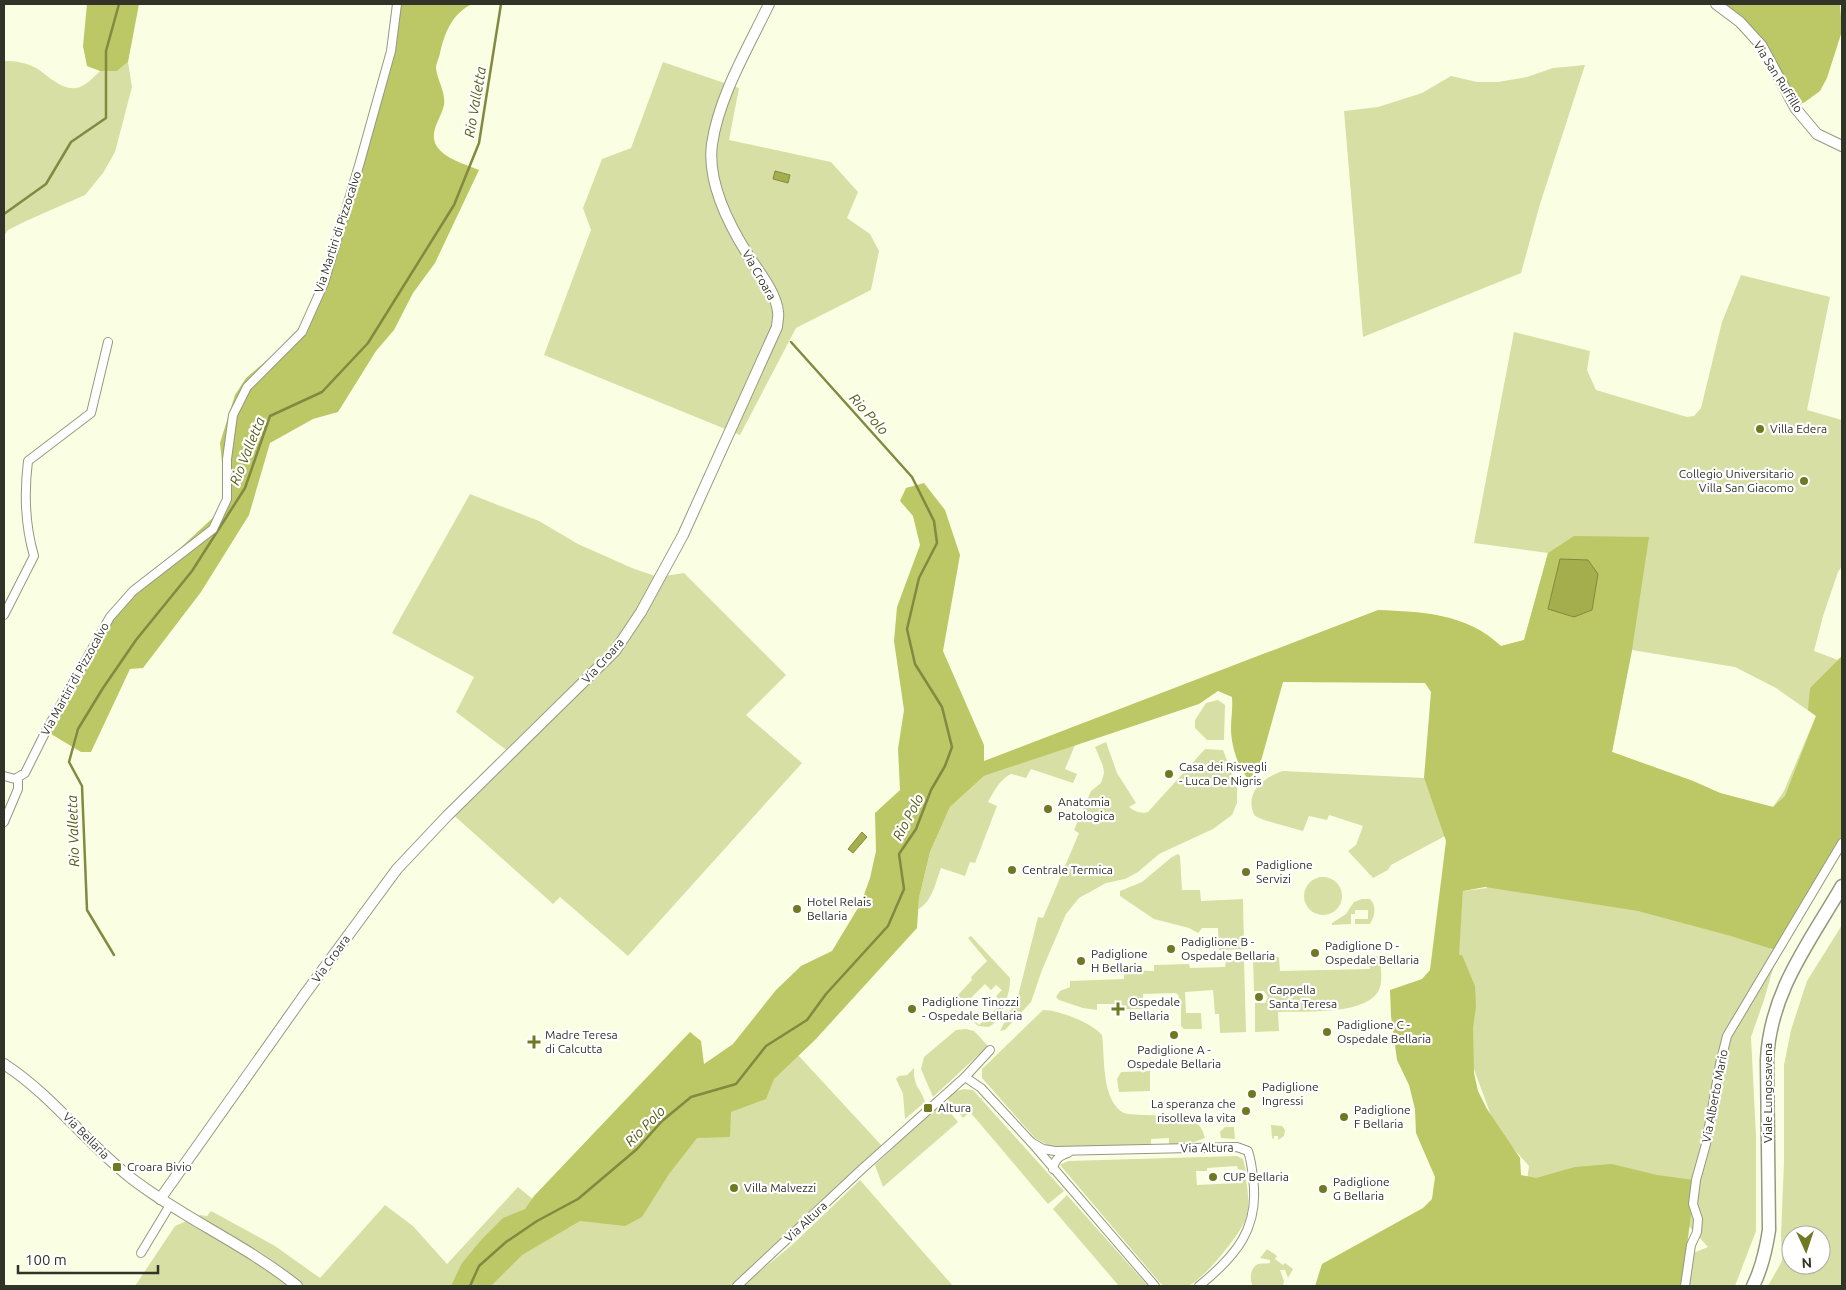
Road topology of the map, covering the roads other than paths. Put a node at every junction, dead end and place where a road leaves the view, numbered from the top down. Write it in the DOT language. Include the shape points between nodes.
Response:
graph roads {
  1 [pos="397,4"];
  2 [pos="770,4"];
  3 [pos="1716,4"];
  4 [pos="1842,146"];
  5 [pos="108,342"];
  6 [pos="4,615"];
  7 [pos="4,776"];
  8 [pos="18,779"];
  9 [pos="4,822"];
  10 [pos="1842,843"];
  11 [pos="1842,886"];
  12 [pos="990,1050"];
  13 [pos="4,1064"];
  14 [pos="965,1077"];
  15 [pos="1031,1142"];
  16 [pos="1069,1152"];
  17 [pos="1053,1169"];
  18 [pos="160,1199"];
  19 [pos="170,1206"];
  20 [pos="141,1253"];
  21 [pos="297,1286"];
  22 [pos="737,1286"];
  23 [pos="1155,1286"];
  24 [pos="1199,1286"];
  25 [pos="1685,1286"];
  26 [pos="1753,1286"];
  1 -- 8 [label="street, Via Martiri di Pizzocalvo" via="391,51 324,283 302,332 247,387 234,415 227,459 226,499 213,529 133,591 110,617 25,773"];
  2 -- 18 [label="street, Via Croara" via="721,104 712,146 714,175 722,204 774,298 779,313 777,327 683,535 641,612 615,651 397,869"];
  3 -- 4 [label="street, Via San Ruffillo" via="1740,22 1761,45 1796,109 1817,134"];
  5 -- 6 [label="street" via="91,413 28,461 25,501 28,536 34,556"];
  7 -- 8 [label="street"];
  8 -- 9 [label="street, Via Martiri di Pizzocalvo" via="18,789"];
  10 -- 25 [label="street, Via Alberto Mario" via="1727,1036 1696,1180 1693,1204 1698,1219 1697,1232"];
  11 -- 26 [label="main road, Viale Lungosavena" via="1790,974 1772,1021 1767,1060 1769,1230 1766,1253"];
  12 -- 14 [label="street, Via Altura"];
  13 -- 18 [label="street, Via Bellaria" via="47,1097 117,1167"];
  14 -- 15 [label="street, Via Altura" via="981,1088"];
  14 -- 22 [label="street, Via Altura"];
  15 -- 16 [label="street, Via Altura" via="1043,1149"];
  15 -- 17 [label="street, Via Altura"];
  16 -- 17 [label="street" via="1054,1161"];
  16 -- 24 [label="street, Via Altura" via="1237,1147 1248,1151 1255,1198 1249,1226 1230,1257"];
  17 -- 23 [label="street, Via Altura"];
  18 -- 19 [label="street, Via Bellaria"];
  19 -- 20 [label="street"];
  19 -- 21 [label="street, Via Bellaria" via="258,1258"];
}
